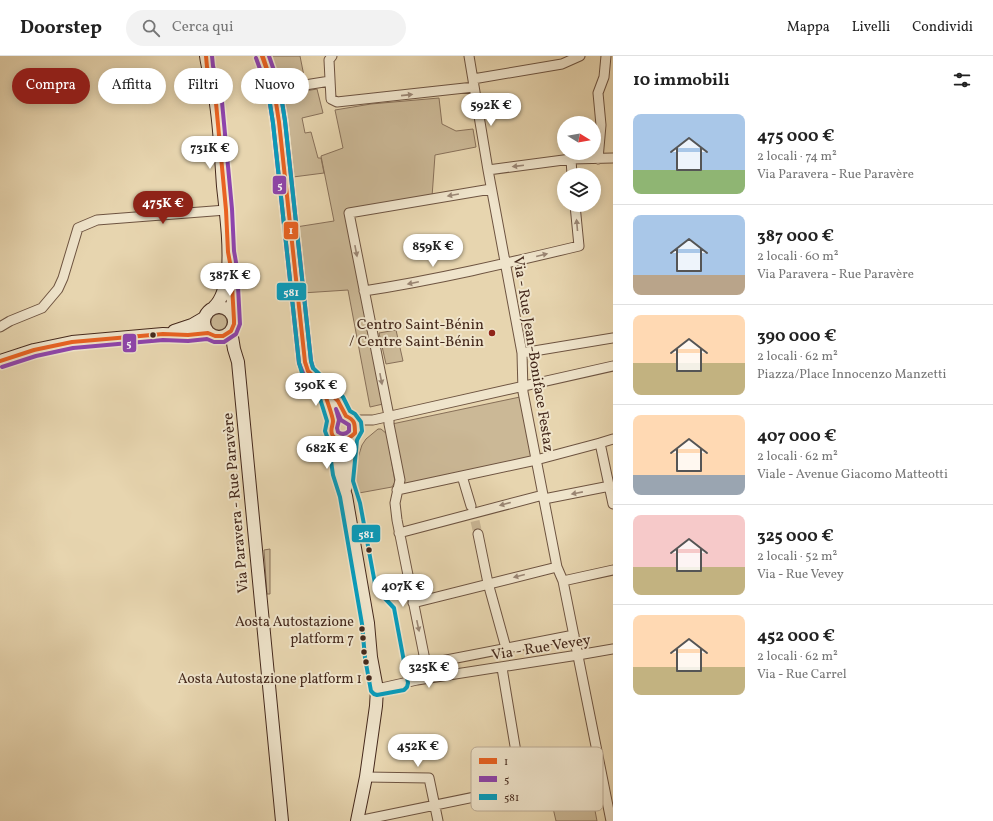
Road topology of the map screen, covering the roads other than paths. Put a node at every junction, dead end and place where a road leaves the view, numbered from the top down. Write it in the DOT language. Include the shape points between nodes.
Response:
graph roads {
  1 [pos="206,56"];
  2 [pos="262,56"];
  3 [pos="332,56"];
  4 [pos="469,56"];
  5 [pos="580,56"];
  6 [pos="606,56"];
  7 [pos="266,68"];
  8 [pos="330,81"];
  9 [pos="474,83"];
  10 [pos="309,84"];
  11 [pos="276,104"];
  12 [pos="600,116"];
  13 [pos="613,158"];
  14 [pos="601,159"];
  15 [pos="566,160"];
  16 [pos="488,170"];
  17 [pos="491,189"];
  18 [pos="226,210"];
  19 [pos="576,212"];
  20 [pos="228,252"];
  21 [pos="506,263"];
  22 [pos="364,291"];
  23 [pos="214,307"];
  24 [pos="233,316"];
  25 [pos="204,318"];
  26 [pos="0,327"];
  27 [pos="231,331"];
  28 [pos="163,334"];
  29 [pos="214,335"];
  30 [pos="613,338"];
  31 [pos="234,349"];
  32 [pos="522,353"];
  33 [pos="0,361"];
  34 [pos="613,366"];
  35 [pos="322,386"];
  36 [pos="522,388"];
  37 [pos="389,416"];
  38 [pos="350,418"];
  39 [pos="373,420"];
  40 [pos="333,421"];
  41 [pos="353,435"];
  42 [pos="334,437"];
  43 [pos="613,440"];
  44 [pos="600,443"];
  45 [pos="536,460"];
  46 [pos="462,476"];
  47 [pos="610,486"];
  48 [pos="397,490"];
  49 [pos="346,496"];
  50 [pos="543,497"];
  51 [pos="613,504"];
  52 [pos="473,513"];
  53 [pos="399,533"];
  54 [pos="478,536"];
  55 [pos="557,567"];
  56 [pos="613,570"];
  57 [pos="563,581"];
  58 [pos="488,584"];
  59 [pos="413,603"];
  60 [pos="574,635"];
  61 [pos="506,648"];
  62 [pos="613,649"];
  63 [pos="578,656"];
  64 [pos="502,668"];
  65 [pos="377,689"];
  66 [pos="515,747"];
  67 [pos="596,747"];
  68 [pos="366,777"];
  69 [pos="603,781"];
  70 [pos="471,798"];
  71 [pos="434,805"];
  72 [pos="282,821"];
  73 [pos="357,821"];
  74 [pos="438,821"];
  75 [pos="611,821"];
  1 -- 18 [label="street" via="216,103"];
  2 -- 7 [label="street"];
  3 -- 8 [label="street" via="329,60"];
  4 -- 9 [label="street, Via - Rue Jean-Boniface Festaz"];
  5 -- 9 [label="street" via="562,67"];
  6 -- 12 [label="street" via="604,77 598,93"];
  8 -- 9 [label="street, one-way" via="331,99 337,102"];
  8 -- 10 [label="street"];
  9 -- 16 [label="street, Via - Rue Jean-Boniface Festaz"];
  11 -- 35 [label="street" via="304,362 308,371"];
  13 -- 14 [label="street"];
  15 -- 16 [label="street, one-way"];
  16 -- 17 [label="street, Via - Rue Jean-Boniface Festaz"];
  17 -- 21 [label="street, Via - Rue Jean-Boniface Festaz"];
  17 -- 22 [label="street, one-way" via="349,213"];
  18 -- 20 [label="street"];
  18 -- 26 [label="street" via="97,220 81,226 75,235 58,289 42,308"];
  21 -- 19 [label="street, one-way" via="579,246"];
  20 -- 23 [label="street" via="228,271 224,289"];
  20 -- 24 [label="street"];
  21 -- 22 [label="street, one-way"];
  21 -- 32 [label="street, Via - Rue Jean-Boniface Festaz"];
  22 -- 37 [label="street, one-way"];
  23 -- 24 [label="street" via="225,308"];
  23 -- 25 [label="street"];
  24 -- 27 [label="street" via="234,324"];
  25 -- 28 [label="street" via="192,325"];
  25 -- 29 [label="street" via="204,323"];
  27 -- 29 [label="street" via="228,334"];
  27 -- 31 [label="street, Via Paravera - Rue Paravère"];
  28 -- 29 [label="street"];
  28 -- 33 [label="street" via="72,342"];
  29 -- 31 [label="street"];
  30 -- 32 [label="street"];
  31 -- 72 [label="street, Via Paravera - Rue Paravère"];
  32 -- 36 [label="street, Via - Rue Jean-Boniface Festaz"];
  34 -- 36 [label="street"];
  35 -- 38 [label="street" via="338,401"];
  35 -- 40 [label="street"];
  36 -- 37 [label="street"];
  36 -- 45 [label="street, Via - Rue Jean-Boniface Festaz"];
  37 -- 39 [label="street"];
  37 -- 48 [label="street" via="400,480"];
  38 -- 39 [label="street"];
  38 -- 40 [label="street" via="338,417"];
  38 -- 41 [label="street" via="356,426"];
  39 -- 41 [label="street"];
  40 -- 42 [label="street" via="331,430"];
  41 -- 42 [label="street" via="344,441"];
  41 -- 49 [label="street"];
  42 -- 49 [label="street" via="339,474"];
  43 -- 44 [label="street"];
  44 -- 45 [label="street"];
  44 -- 47 [label="street"];
  45 -- 46 [label="street"];
  45 -- 50 [label="street, Via - Rue Jean-Boniface Festaz"];
  46 -- 48 [label="street"];
  46 -- 52 [label="street"];
  47 -- 50 [label="street, one-way"];
  47 -- 51 [label="street"];
  48 -- 53 [label="street"];
  49 -- 65 [label="street"];
  50 -- 52 [label="street, one-way"];
  50 -- 55 [label="street, Via - Rue Jean-Boniface Festaz"];
  52 -- 53 [label="street"];
  53 -- 59 [label="street"];
  54 -- 58 [label="street"];
  55 -- 57 [label="street, Via - Rue Jean-Boniface Festaz"];
  55 -- 58 [label="street, one-way"];
  56 -- 57 [label="street"];
  57 -- 60 [label="street, Via - Rue Jean-Boniface Festaz"];
  58 -- 59 [label="street"];
  58 -- 61 [label="street"];
  59 -- 61 [label="street, one-way" via="427,662"];
  60 -- 61 [label="street"];
  60 -- 63 [label="street, Via - Rue Jean-Boniface Festaz"];
  62 -- 63 [label="street, Via - Rue Vevey"];
  63 -- 64 [label="street, Via - Rue Vevey"];
  63 -- 67 [label="street, Via - Rue Jean-Boniface Festaz"];
  64 -- 65 [label="street, Via - Rue Vevey" via="417,680"];
  64 -- 66 [label="street"];
  65 -- 68 [label="street"];
  68 -- 71 [label="street" via="428,778"];
  68 -- 73 [label="street"];
  69 -- 75 [label="street, Via - Rue Jean-Boniface Festaz"];
  70 -- 71 [label="street"];
  71 -- 73 [label="street"];
  71 -- 74 [label="street"];
}
